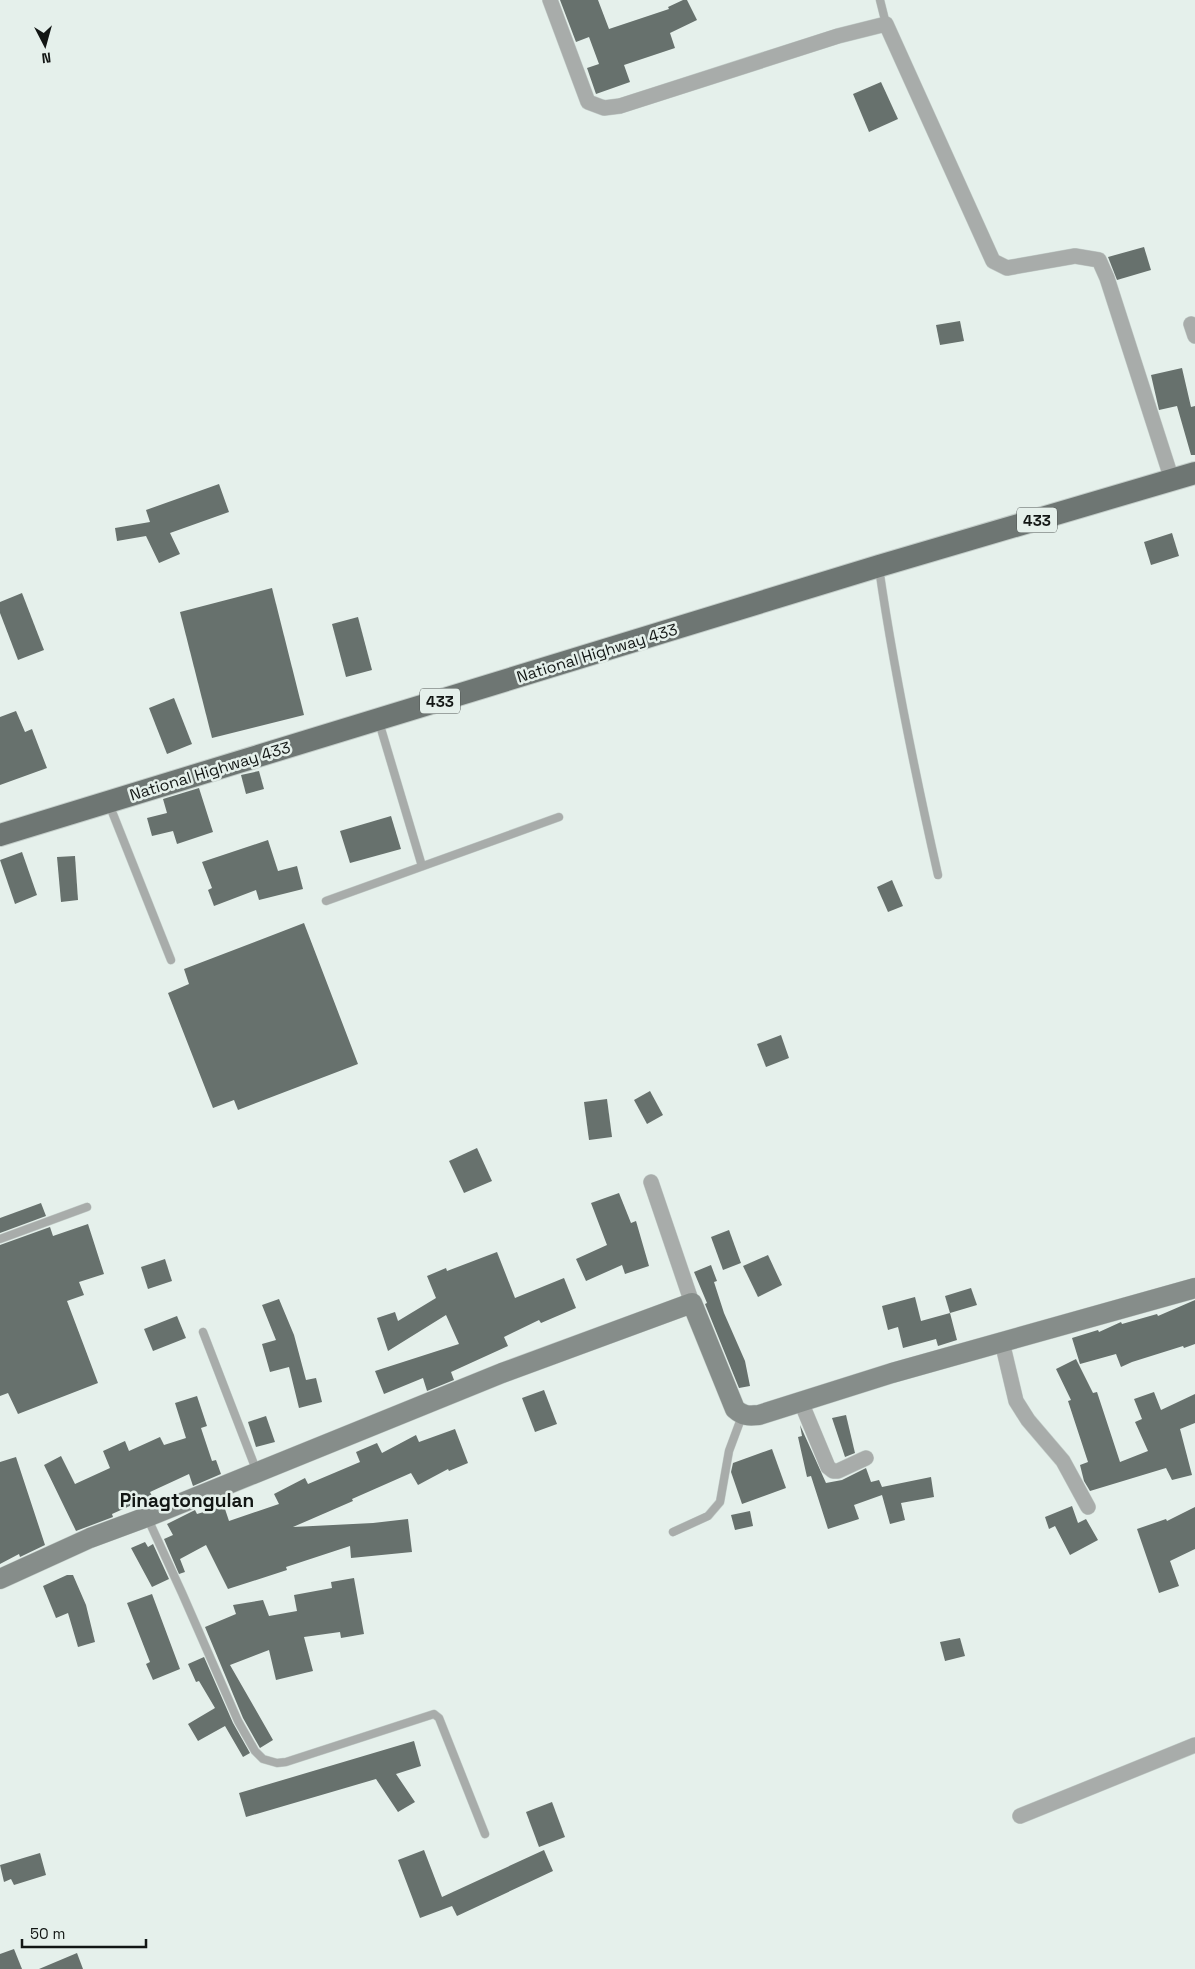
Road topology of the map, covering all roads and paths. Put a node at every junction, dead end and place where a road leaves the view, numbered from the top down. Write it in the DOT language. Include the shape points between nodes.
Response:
graph roads {
  1 [pos="550,0"];
  2 [pos="880,0"];
  3 [pos="886,24"];
  4 [pos="1195,473"];
  5 [pos="1172,480"];
  6 [pos="879,566"];
  7 [pos="379,720"];
  8 [pos="108,802"];
  9 [pos="559,817"];
  10 [pos="0,835"];
  11 [pos="422,866"];
  12 [pos="938,874"];
  13 [pos="326,901"];
  14 [pos="171,960"];
  15 [pos="651,1182"];
  16 [pos="88,1207"];
  17 [pos="0,1239"];
  18 [pos="1195,1288"];
  19 [pos="692,1303"];
  20 [pos="203,1332"];
  21 [pos="1002,1342"];
  22 [pos="801,1402"];
  23 [pos="742,1416"];
  24 [pos="866,1458"];
  25 [pos="257,1472"];
  26 [pos="1088,1507"];
  27 [pos="147,1517"];
  28 [pos="672,1532"];
  29 [pos="0,1578"];
  30 [pos="1195,1745"];
  31 [pos="1020,1816"];
  32 [pos="485,1834"];
  1 -- 3 [label="street" via="588,102 604,108 620,106 838,36"];
  2 -- 3 [label="lane"];
  3 -- 5 [label="street" via="993,260 1007,268 1074,256 1099,260"];
  4 -- 5 [label="main road, National Highway 433 / 433"];
  5 -- 6 [label="main road, National Highway 433 / 433"];
  6 -- 7 [label="main road, National Highway 433 / 433"];
  6 -- 12 [label="lane" via="894,666"];
  7 -- 8 [label="main road, National Highway 433 / 433"];
  7 -- 11 [label="lane"];
  8 -- 10 [label="main road, National Highway 433 / 433"];
  8 -- 14 [label="lane"];
  9 -- 11 [label="lane"];
  11 -- 13 [label="lane"];
  15 -- 19 [label="street"];
  16 -- 17 [label="lane"];
  18 -- 21 [label="street"];
  19 -- 23 [label="street" via="724,1388"];
  19 -- 25 [label="street" via="502,1373"];
  20 -- 25 [label="lane"];
  21 -- 22 [label="street"];
  21 -- 26 [label="street" via="1019,1406 1063,1461"];
  22 -- 23 [label="street" via="759,1415"];
  22 -- 24 [label="street" via="832,1471"];
  23 -- 28 [label="lane" via="729,1451 720,1502 708,1516"];
  25 -- 27 [label="street"];
  27 -- 29 [label="street"];
  27 -- 32 [label="lane" via="238,1721 263,1760 286,1762 434,1714 439,1718"];
  30 -- 31 [label="street"];
}
